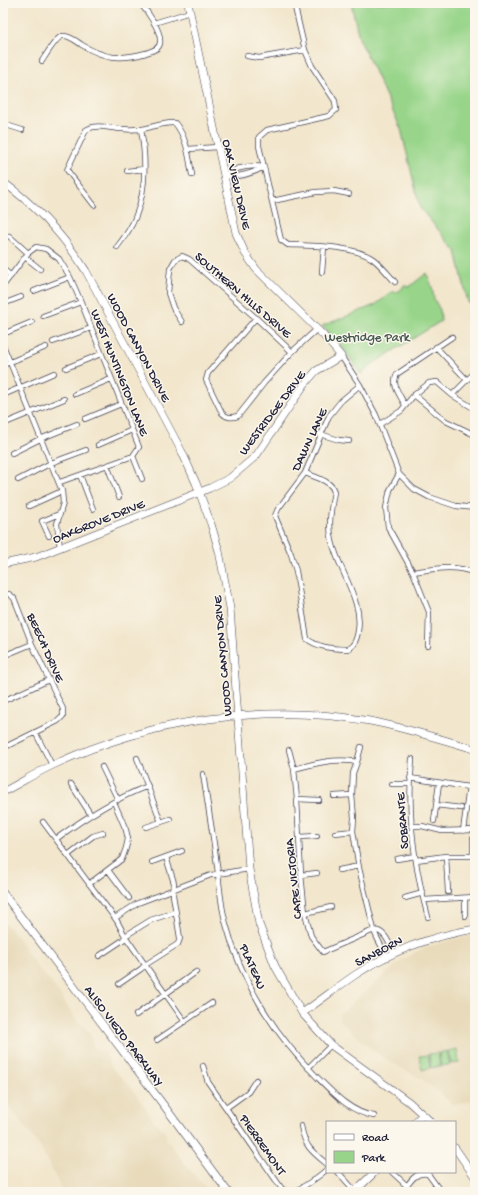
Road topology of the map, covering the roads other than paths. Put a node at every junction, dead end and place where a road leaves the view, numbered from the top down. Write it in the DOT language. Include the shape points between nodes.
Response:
graph roads {
  1 [pos="140,3"];
  2 [pos="188,3"];
  3 [pos="294,3"];
  4 [pos="190,12"];
  5 [pos="154,23"];
  6 [pos="305,50"];
  7 [pos="247,56"];
  8 [pos="42,61"];
  9 [pos="3,124"];
  10 [pos="140,129"];
  11 [pos="22,130"];
  12 [pos="218,147"];
  13 [pos="188,149"];
  14 [pos="246,167"];
  15 [pos="264,167"];
  16 [pos="144,170"];
  17 [pos="127,171"];
  18 [pos="248,174"];
  19 [pos="192,175"];
  20 [pos="224,176"];
  21 [pos="3,182"];
  22 [pos="349,194"];
  23 [pos="272,201"];
  24 [pos="94,205"];
  25 [pos="9,236"];
  26 [pos="117,247"];
  27 [pos="324,248"];
  28 [pos="27,255"];
  29 [pos="3,269"];
  30 [pos="40,269"];
  31 [pos="322,272"];
  32 [pos="11,276"];
  33 [pos="70,277"];
  34 [pos="395,282"];
  35 [pos="3,286"];
  36 [pos="34,291"];
  37 [pos="21,297"];
  38 [pos="81,302"];
  39 [pos="3,304"];
  40 [pos="44,316"];
  41 [pos="256,318"];
  42 [pos="32,322"];
  43 [pos="182,322"];
  44 [pos="91,328"];
  45 [pos="317,329"];
  46 [pos="3,334"];
  47 [pos="452,337"];
  48 [pos="53,342"];
  49 [pos="3,345"];
  50 [pos="46,347"];
  51 [pos="436,347"];
  52 [pos="292,352"];
  53 [pos="102,354"];
  54 [pos="341,356"];
  55 [pos="10,362"];
  56 [pos="3,365"];
  57 [pos="66,368"];
  58 [pos="54,372"];
  59 [pos="475,372"];
  60 [pos="111,379"];
  61 [pos="467,380"];
  62 [pos="360,385"];
  63 [pos="19,388"];
  64 [pos="75,394"];
  65 [pos="3,395"];
  66 [pos="414,395"];
  67 [pos="452,395"];
  68 [pos="64,399"];
  69 [pos="121,404"];
  70 [pos="405,405"];
  71 [pos="475,410"];
  72 [pos="30,413"];
  73 [pos="85,419"];
  74 [pos="3,424"];
  75 [pos="77,424"];
  76 [pos="380,424"];
  77 [pos="132,430"];
  78 [pos="320,434"];
  79 [pos="475,435"];
  80 [pos="40,439"];
  81 [pos="349,441"];
  82 [pos="98,445"];
  83 [pos="86,450"];
  84 [pos="12,453"];
  85 [pos="133,456"];
  86 [pos="51,463"];
  87 [pos="107,465"];
  88 [pos="306,473"];
  89 [pos="399,474"];
  90 [pos="80,475"];
  91 [pos="142,478"];
  92 [pos="18,480"];
  93 [pos="60,482"];
  94 [pos="62,491"];
  95 [pos="199,492"];
  96 [pos="119,496"];
  97 [pos="29,506"];
  98 [pos="475,508"];
  99 [pos="93,509"];
  100 [pos="59,514"];
  101 [pos="49,536"];
  102 [pos="60,547"];
  103 [pos="3,564"];
  104 [pos="413,572"];
  105 [pos="475,573"];
  106 [pos="3,594"];
  107 [pos="32,644"];
  108 [pos="428,646"];
  109 [pos="3,656"];
  110 [pos="49,680"];
  111 [pos="3,702"];
  112 [pos="238,715"];
  113 [pos="35,732"];
  114 [pos="361,747"];
  115 [pos="3,748"];
  116 [pos="475,749"];
  117 [pos="289,750"];
  118 [pos="138,758"];
  119 [pos="412,759"];
  120 [pos="358,762"];
  121 [pos="52,765"];
  122 [pos="102,767"];
  123 [pos="294,769"];
  124 [pos="203,774"];
  125 [pos="410,778"];
  126 [pos="439,783"];
  127 [pos="71,784"];
  128 [pos="392,784"];
  129 [pos="410,784"];
  130 [pos="148,786"];
  131 [pos="469,787"];
  132 [pos="475,788"];
  133 [pos="3,792"];
  134 [pos="352,795"];
  135 [pos="334,796"];
  136 [pos="297,799"];
  137 [pos="319,800"];
  138 [pos="116,801"];
  139 [pos="467,804"];
  140 [pos="436,805"];
  141 [pos="475,805"];
  142 [pos="461,808"];
  143 [pos="90,815"];
  144 [pos="170,819"];
  145 [pos="434,821"];
  146 [pos="43,822"];
  147 [pos="161,822"];
  148 [pos="411,826"];
  149 [pos="146,827"];
  150 [pos="475,830"];
  151 [pos="353,831"];
  152 [pos="463,831"];
  153 [pos="103,833"];
  154 [pos="335,833"];
  155 [pos="317,836"];
  156 [pos="299,837"];
  157 [pos="56,839"];
  158 [pos="473,840"];
  159 [pos="182,851"];
  160 [pos="68,855"];
  161 [pos="446,856"];
  162 [pos="475,856"];
  163 [pos="166,857"];
  164 [pos="415,858"];
  165 [pos="397,859"];
  166 [pos="152,862"];
  167 [pos="359,866"];
  168 [pos="249,869"];
  169 [pos="108,870"];
  170 [pos="339,870"];
  171 [pos="317,873"];
  172 [pos="218,874"];
  173 [pos="301,875"];
  174 [pos="89,884"];
  175 [pos="174,890"];
  176 [pos="448,892"];
  177 [pos="3,893"];
  178 [pos="422,893"];
  179 [pos="475,897"];
  180 [pos="128,898"];
  181 [pos="405,898"];
  182 [pos="465,898"];
  183 [pos="424,900"];
  184 [pos="331,907"];
  185 [pos="175,912"];
  186 [pos="305,913"];
  187 [pos="465,916"];
  188 [pos="115,918"];
  189 [pos="428,918"];
  190 [pos="475,929"];
  191 [pos="374,930"];
  192 [pos="125,936"];
  193 [pos="390,955"];
  194 [pos="99,956"];
  195 [pos="145,965"];
  196 [pos="196,972"];
  197 [pos="119,984"];
  198 [pos="165,994"];
  199 [pos="212,1003"];
  200 [pos="302,1013"];
  201 [pos="136,1015"];
  202 [pos="184,1022"];
  203 [pos="157,1040"];
  204 [pos="331,1045"];
  205 [pos="203,1066"];
  206 [pos="308,1068"];
  207 [pos="256,1080"];
  208 [pos="226,1108"];
  209 [pos="374,1116"];
  210 [pos="425,1119"];
  211 [pos="416,1121"];
  212 [pos="301,1126"];
  213 [pos="456,1149"];
  214 [pos="326,1163"];
  215 [pos="326,1170"];
  216 [pos="339,1173"];
  217 [pos="374,1173"];
  218 [pos="393,1173"];
  219 [pos="475,1177"];
  220 [pos="407,1186"];
  221 [pos="228,1192"];
  222 [pos="355,1192"];
  223 [pos="403,1192"];
  224 [pos="441,1192"];
  1 -- 5 [label="street"];
  2 -- 4 [label="street, OAK VIEW DRIVE"];
  3 -- 6 [label="street"];
  4 -- 5 [label="street"];
  4 -- 12 [label="street, OAK VIEW DRIVE"];
  5 -- 8 [label="street" via="160,42 158,47 147,52 119,58 105,56 64,36 58,38"];
  6 -- 7 [label="street" via="259,58"];
  6 -- 15 [label="street" via="312,66 335,101 336,110 329,116 267,130 259,137"];
  9 -- 11 [label="street"];
  10 -- 13 [label="street" via="168,122 175,123"];
  10 -- 16 [label="street" via="144,148"];
  10 -- 24 [label="street" via="103,126 86,130 67,170"];
  12 -- 13 [label="street"];
  12 -- 20 [label="street, OAK VIEW DRIVE"];
  13 -- 19 [label="street"];
  14 -- 15 [label="street"];
  14 -- 18 [label="street"];
  14 -- 20 [label="street" via="232,170"];
  15 -- 18 [label="street"];
  15 -- 23 [label="street"];
  16 -- 17 [label="street"];
  16 -- 26 [label="street" via="143,187 135,218"];
  18 -- 20 [label="street"];
  20 -- 45 [label="street, OAK VIEW DRIVE" via="236,234 245,253 256,269"];
  21 -- 95 [label="street, WOOD CANYON DRIVE" via="58,232 82,265 182,452"];
  22 -- 23 [label="street" via="334,191 316,192"];
  23 -- 27 [label="street" via="281,240 288,245"];
  25 -- 28 [label="street"];
  27 -- 31 [label="street"];
  27 -- 34 [label="street" via="358,251 373,259"];
  28 -- 30 [label="street"];
  28 -- 32 [label="street"];
  28 -- 33 [label="street, WEST HUNTINGTON LANE" via="36,247 46,249 59,259"];
  29 -- 32 [label="street"];
  32 -- 35 [label="street"];
  33 -- 36 [label="street"];
  33 -- 38 [label="street, WEST HUNTINGTON LANE"];
  37 -- 39 [label="street"];
  38 -- 40 [label="street"];
  38 -- 44 [label="street, WEST HUNTINGTON LANE"];
  41 -- 43 [label="street, SOUTHERN HILLS DRIVE" via="189,259 182,256 175,260 170,269 168,293 173,308"];
  41 -- 52 [label="street, SOUTHERN HILLS DRIVE"];
  41 -- 52 [label="street" via="208,373 206,380 225,416 238,416"];
  42 -- 46 [label="street"];
  44 -- 48 [label="street"];
  44 -- 53 [label="street, WEST HUNTINGTON LANE"];
  45 -- 52 [label="street"];
  45 -- 54 [label="street, OAK VIEW DRIVE"];
  47 -- 51 [label="street"];
  49 -- 55 [label="street"];
  50 -- 55 [label="street"];
  51 -- 61 [label="street"];
  51 -- 70 [label="street" via="397,374 394,384"];
  53 -- 57 [label="street"];
  53 -- 60 [label="street, WEST HUNTINGTON LANE"];
  54 -- 62 [label="street, OAK VIEW DRIVE"];
  54 -- 95 [label="street, WESTRIDGE DRIVE" via="316,371 304,385 256,456 230,478"];
  55 -- 56 [label="street"];
  55 -- 63 [label="street"];
  58 -- 63 [label="street"];
  59 -- 61 [label="street"];
  60 -- 64 [label="street"];
  60 -- 69 [label="street, WEST HUNTINGTON LANE"];
  61 -- 67 [label="street"];
  62 -- 76 [label="street, OAK VIEW DRIVE"];
  62 -- 78 [label="street, DAWN LANE" via="334,408"];
  63 -- 65 [label="street"];
  63 -- 72 [label="street"];
  66 -- 67 [label="street" via="429,383 436,382"];
  66 -- 70 [label="street"];
  66 -- 79 [label="street" via="446,420"];
  67 -- 71 [label="street"];
  68 -- 72 [label="street"];
  69 -- 73 [label="street"];
  69 -- 77 [label="street, WEST HUNTINGTON LANE"];
  70 -- 76 [label="street" via="401,411"];
  72 -- 74 [label="street"];
  72 -- 80 [label="street"];
  75 -- 80 [label="street"];
  76 -- 89 [label="street, OAK VIEW DRIVE"];
  77 -- 82 [label="street"];
  77 -- 85 [label="street, WEST HUNTINGTON LANE" via="139,447"];
  78 -- 81 [label="street"];
  78 -- 88 [label="street, DAWN LANE"];
  80 -- 84 [label="street"];
  80 -- 86 [label="street"];
  83 -- 86 [label="street"];
  85 -- 87 [label="street, WEST HUNTINGTON LANE"];
  85 -- 91 [label="street"];
  86 -- 92 [label="street"];
  86 -- 93 [label="street"];
  87 -- 90 [label="street, WEST HUNTINGTON LANE"];
  87 -- 96 [label="street"];
  88 -- 88 [label="street, DAWN LANE" via="330,484 334,492 330,521 331,540 357,605 356,642 348,649 307,639 296,571 275,516"];
  89 -- 98 [label="street, OAK VIEW DRIVE" via="414,489 429,497 456,506"];
  89 -- 104 [label="street" via="390,490 386,508 388,527"];
  90 -- 93 [label="street, WEST HUNTINGTON LANE"];
  90 -- 99 [label="street"];
  93 -- 94 [label="street"];
  94 -- 97 [label="street"];
  94 -- 100 [label="street" via="63,503"];
  95 -- 102 [label="street, OAKGROVE DRIVE"];
  95 -- 112 [label="street, WOOD CANYON DRIVE" via="219,551 230,608"];
  100 -- 101 [label="street" via="42,521"];
  100 -- 102 [label="street" via="57,524"];
  102 -- 103 [label="street, OAKGROVE DRIVE" via="36,557"];
  104 -- 105 [label="street" via="455,568"];
  104 -- 108 [label="street" via="429,612"];
  106 -- 107 [label="street, BEECH DRIVE" via="9,594 14,598"];
  107 -- 109 [label="street"];
  107 -- 110 [label="street, BEECH DRIVE"];
  110 -- 111 [label="street"];
  110 -- 113 [label="street, BEECH DRIVE" via="63,709 63,716"];
  112 -- 116 [label="street" via="286,713 362,720"];
  112 -- 121 [label="street" via="149,731"];
  112 -- 168 [label="street, WOOD CANYON DRIVE"];
  113 -- 115 [label="street"];
  113 -- 121 [label="street"];
  114 -- 120 [label="street"];
  117 -- 123 [label="street, CAPE VICTORIA"];
  118 -- 130 [label="street"];
  119 -- 125 [label="street, SOBRANTE"];
  120 -- 123 [label="street" via="342,759 322,761"];
  120 -- 134 [label="street" via="353,773"];
  121 -- 133 [label="street"];
  122 -- 138 [label="street"];
  123 -- 136 [label="street, CAPE VICTORIA"];
  124 -- 172 [label="street, PLATEAU"];
  125 -- 126 [label="street"];
  125 -- 129 [label="street, SOBRANTE"];
  126 -- 131 [label="street"];
  126 -- 140 [label="street"];
  127 -- 143 [label="street"];
  128 -- 129 [label="street, SOBRANTE"];
  129 -- 148 [label="street, SOBRANTE"];
  130 -- 138 [label="street" via="130,792"];
  130 -- 147 [label="street"];
  131 -- 132 [label="street"];
  131 -- 139 [label="street"];
  134 -- 135 [label="street"];
  134 -- 151 [label="street"];
  136 -- 137 [label="street"];
  136 -- 156 [label="street, CAPE VICTORIA"];
  138 -- 143 [label="street"];
  138 -- 169 [label="street" via="128,839 122,859"];
  139 -- 141 [label="street"];
  139 -- 152 [label="street"];
  140 -- 142 [label="street"];
  140 -- 145 [label="street"];
  143 -- 157 [label="street"];
  144 -- 147 [label="street"];
  146 -- 157 [label="street"];
  147 -- 149 [label="street"];
  148 -- 152 [label="street"];
  148 -- 164 [label="street, SOBRANTE"];
  150 -- 152 [label="street"];
  151 -- 154 [label="street"];
  151 -- 167 [label="street"];
  153 -- 160 [label="street" via="93,836"];
  155 -- 156 [label="street"];
  156 -- 173 [label="street, CAPE VICTORIA"];
  157 -- 160 [label="street"];
  158 -- 162 [label="street"];
  159 -- 163 [label="street"];
  160 -- 174 [label="street"];
  161 -- 162 [label="street"];
  161 -- 164 [label="street"];
  161 -- 176 [label="street"];
  163 -- 166 [label="street"];
  163 -- 175 [label="street"];
  164 -- 165 [label="street, SOBRANTE"];
  164 -- 178 [label="street, SOBRANTE"];
  167 -- 170 [label="street"];
  167 -- 191 [label="street"];
  168 -- 172 [label="street"];
  168 -- 200 [label="street, WOOD CANYON DRIVE" via="259,924 275,966"];
  169 -- 174 [label="street"];
  169 -- 180 [label="street"];
  171 -- 173 [label="street"];
  172 -- 175 [label="street"];
  172 -- 206 [label="street, PLATEAU" via="225,922 240,965 270,1020"];
  173 -- 186 [label="street, CAPE VICTORIA"];
  174 -- 188 [label="street"];
  175 -- 185 [label="street"];
  175 -- 188 [label="street" via="138,903"];
  177 -- 221 [label="street, ALISO VIEJO PARKWAY"];
  178 -- 181 [label="street"];
  178 -- 183 [label="street, SOBRANTE"];
  179 -- 182 [label="street"];
  182 -- 183 [label="street"];
  182 -- 187 [label="street"];
  183 -- 189 [label="street, SOBRANTE"];
  184 -- 186 [label="street"];
  185 -- 192 [label="street" via="151,920"];
  185 -- 195 [label="street" via="180,938 178,944"];
  186 -- 191 [label="street, CAPE VICTORIA" via="311,936 322,952"];
  188 -- 192 [label="street"];
  190 -- 193 [label="street, SANBORN" via="434,938"];
  191 -- 193 [label="street"];
  191 -- 193 [label="street" via="379,930 386,936"];
  192 -- 194 [label="street"];
  192 -- 195 [label="street"];
  193 -- 200 [label="street, SANBORN" via="355,975"];
  195 -- 197 [label="street"];
  195 -- 198 [label="street"];
  196 -- 198 [label="street"];
  198 -- 201 [label="street"];
  198 -- 202 [label="street"];
  199 -- 202 [label="street"];
  200 -- 204 [label="street, WOOD CANYON DRIVE"];
  202 -- 203 [label="street"];
  204 -- 206 [label="street"];
  204 -- 210 [label="street, WOOD CANYON DRIVE" via="409,1102"];
  205 -- 208 [label="street, PIERREMONT" via="208,1082"];
  206 -- 209 [label="street, PLATEAU" via="353,1109"];
  207 -- 208 [label="street" via="248,1092"];
  208 -- 215 [label="street, PIERREMONT" via="282,1189 293,1192"];
  210 -- 211 [label="street" via="418,1118"];
  212 -- 214 [label="street" via="308,1147"];
  213 -- 219 [label="street"];
  216 -- 222 [label="street"];
  217 -- 222 [label="street"];
  218 -- 220 [label="street"];
  220 -- 223 [label="street"];
  220 -- 224 [label="street" via="416,1175 424,1173 432,1178"];
}
